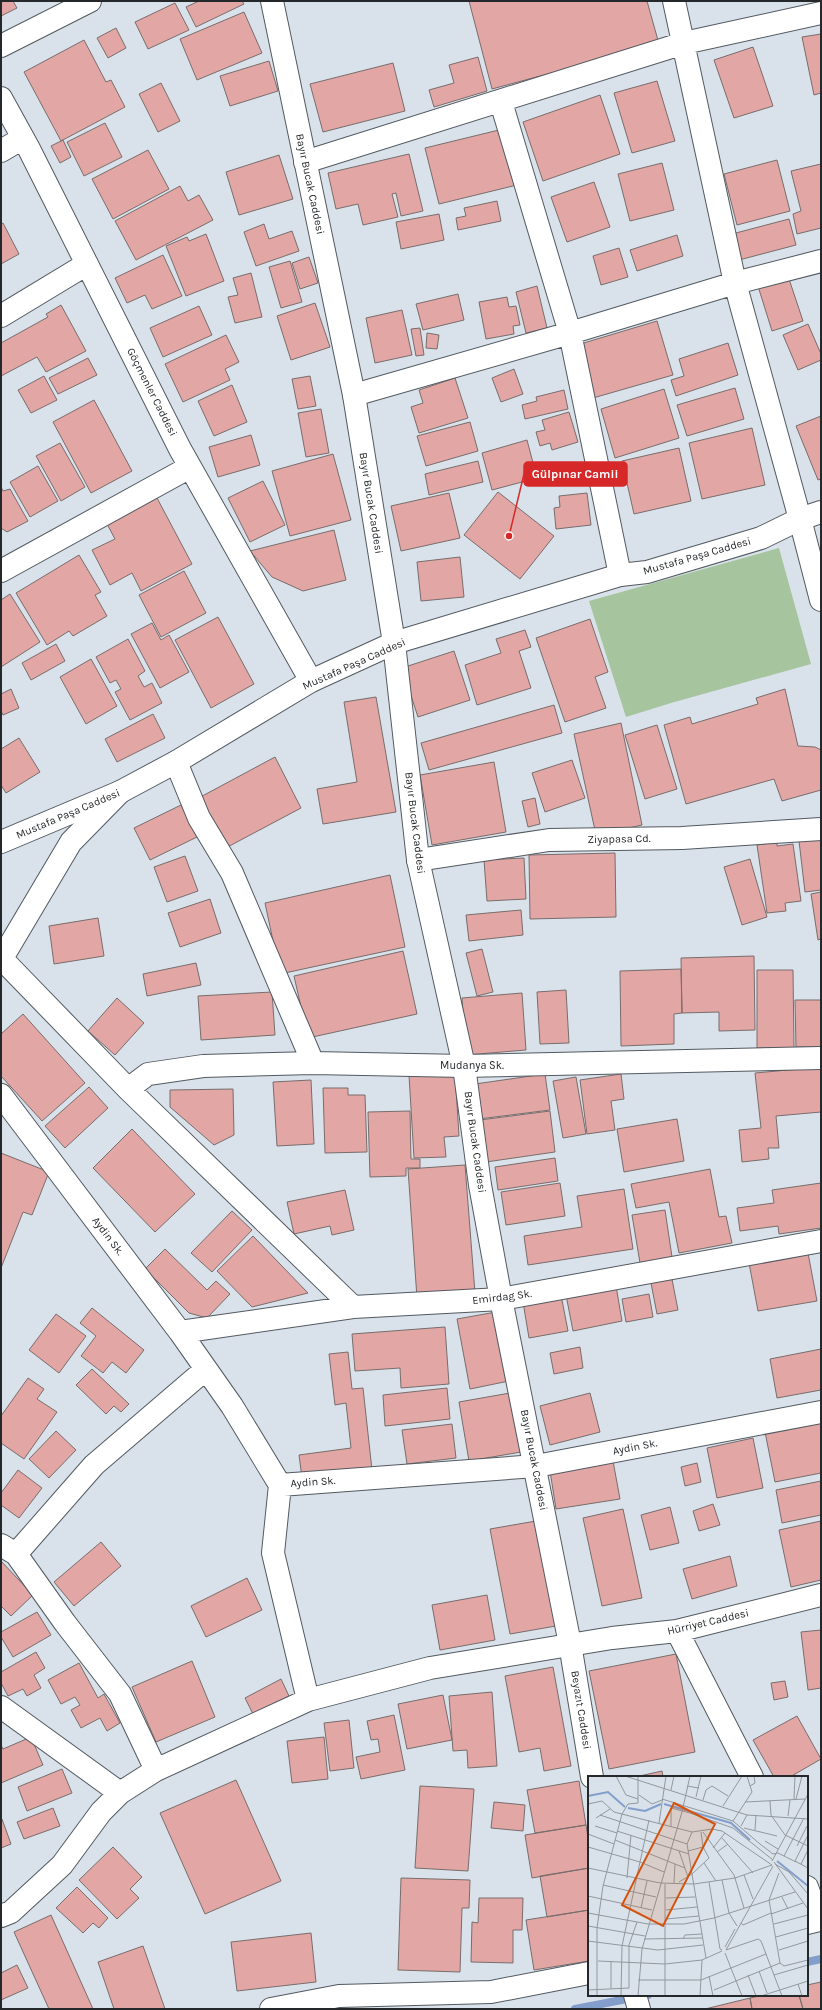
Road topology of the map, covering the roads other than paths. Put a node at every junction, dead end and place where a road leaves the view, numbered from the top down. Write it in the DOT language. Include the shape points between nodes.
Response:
graph roads {
  1 [pos="90,1"];
  2 [pos="272,1"];
  3 [pos="674,1"];
  4 [pos="821,13"];
  5 [pos="684,43"];
  6 [pos="1,46"];
  7 [pos="1,98"];
  8 [pos="501,102"];
  9 [pos="23,138"];
  10 [pos="1,151"];
  11 [pos="305,162"];
  12 [pos="821,261"];
  13 [pos="87,264"];
  14 [pos="735,283"];
  15 [pos="1,316"];
  16 [pos="570,333"];
  17 [pos="354,395"];
  18 [pos="190,467"];
  19 [pos="821,512"];
  20 [pos="800,519"];
  21 [pos="1,571"];
  22 [pos="620,575"];
  23 [pos="821,600"];
  24 [pos="394,643"];
  25 [pos="311,681"];
  26 [pos="176,762"];
  27 [pos="120,792"];
  28 [pos="821,829"];
  29 [pos="1,842"];
  30 [pos="418,860"];
  31 [pos="1,960"];
  32 [pos="821,1058"];
  33 [pos="313,1063"];
  34 [pos="464,1066"];
  35 [pos="128,1089"];
  36 [pos="1,1095"];
  37 [pos="821,1241"];
  38 [pos="501,1299"];
  39 [pos="353,1307"];
  40 [pos="180,1332"];
  41 [pos="206,1369"];
  42 [pos="821,1412"];
  43 [pos="536,1466"];
  44 [pos="280,1485"];
  45 [pos="8,1550"];
  46 [pos="821,1595"];
  47 [pos="677,1631"];
  48 [pos="570,1644"];
  49 [pos="308,1700"];
  50 [pos="1,1706"];
  51 [pos="156,1770"];
  52 [pos="592,1776"];
  53 [pos="751,1776"];
  54 [pos="120,1793"];
  55 [pos="808,1890"];
  56 [pos="1,1916"];
  57 [pos="808,1923"];
  58 [pos="588,1973"];
  59 [pos="635,1996"];
  60 [pos="272,2009"];
  61 [pos="639,2009"];
  1 -- 6 [label="street"];
  2 -- 11 [label="street, Bayır Bucak Caddesi"];
  3 -- 5 [label="street"];
  4 -- 5 [label="street"];
  5 -- 8 [label="street"];
  5 -- 14 [label="street"];
  7 -- 9 [label="street, Göçmenler Caddesi"];
  8 -- 11 [label="street"];
  8 -- 16 [label="street"];
  9 -- 10 [label="street"];
  9 -- 13 [label="street, Göçmenler Caddesi"];
  11 -- 17 [label="street, Bayır Bucak Caddesi"];
  12 -- 14 [label="street"];
  13 -- 15 [label="street"];
  13 -- 18 [label="street, Göçmenler Caddesi"];
  14 -- 16 [label="street"];
  14 -- 20 [label="street"];
  16 -- 17 [label="street"];
  16 -- 22 [label="street"];
  17 -- 24 [label="street, Bayır Bucak Caddesi"];
  18 -- 21 [label="street"];
  18 -- 25 [label="street, Göçmenler Caddesi"];
  19 -- 20 [label="street, Mustafa Paşa Caddesi"];
  20 -- 22 [label="street, Mustafa Paşa Caddesi" via="755,540 648,572"];
  20 -- 23 [label="street"];
  22 -- 24 [label="street, Mustafa Paşa Caddesi"];
  24 -- 25 [label="street, Mustafa Paşa Caddesi"];
  24 -- 30 [label="street, Bayır Bucak Caddesi"];
  25 -- 26 [label="street, Mustafa Paşa Caddesi"];
  26 -- 27 [label="street, Mustafa Paşa Caddesi"];
  26 -- 33 [label="street" via="198,818 232,872"];
  27 -- 29 [label="street, Mustafa Paşa Caddesi"];
  27 -- 31 [label="street" via="70,842"];
  28 -- 30 [label="street, Ziyapasa Cd." via="682,838 549,840"];
  30 -- 34 [label="street, Bayır Bucak Caddesi"];
  31 -- 35 [label="street"];
  32 -- 34 [label="street, Mudanya Sk."];
  33 -- 34 [label="street, Mudanya Sk."];
  33 -- 35 [label="street, Mudanya Sk." via="203,1066 148,1074"];
  34 -- 38 [label="street, Bayır Bucak Caddesi" via="480,1185"];
  35 -- 39 [label="street"];
  36 -- 40 [label="street, Aydin Sk."];
  37 -- 38 [label="street, Emirdag Sk."];
  38 -- 39 [label="street, Emirdag Sk."];
  38 -- 43 [label="street, Bayır Bucak Caddesi"];
  39 -- 40 [label="street, Emirdag Sk."];
  40 -- 41 [label="street, Aydin Sk."];
  41 -- 44 [label="street, Aydin Sk." via="232,1406"];
  41 -- 45 [label="street" via="94,1465"];
  42 -- 43 [label="street, Aydin Sk."];
  43 -- 44 [label="street, Aydin Sk."];
  43 -- 48 [label="street, Bayır Bucak Caddesi"];
  44 -- 49 [label="street" via="273,1553"];
  45 -- 51 [label="street" via="120,1694"];
  46 -- 47 [label="street, Hürriyet Caddesi"];
  47 -- 48 [label="street, Hürriyet Caddesi"];
  47 -- 53 [label="street"];
  48 -- 49 [label="street, Hürriyet Caddesi" via="430,1668"];
  48 -- 52 [label="street, Beyazıt Caddesi"];
  49 -- 51 [label="street, Hürriyet Caddesi"];
  50 -- 54 [label="street"];
  51 -- 54 [label="street, Hürriyet Caddesi"];
  54 -- 56 [label="street, Hürriyet Caddesi" via="101,1812 62,1865 12,1912"];
  55 -- 57 [label="street" via="819,1920"];
  58 -- 60 [label="street" via="491,1992 339,1996"];
  59 -- 61 [label="street"];
}
